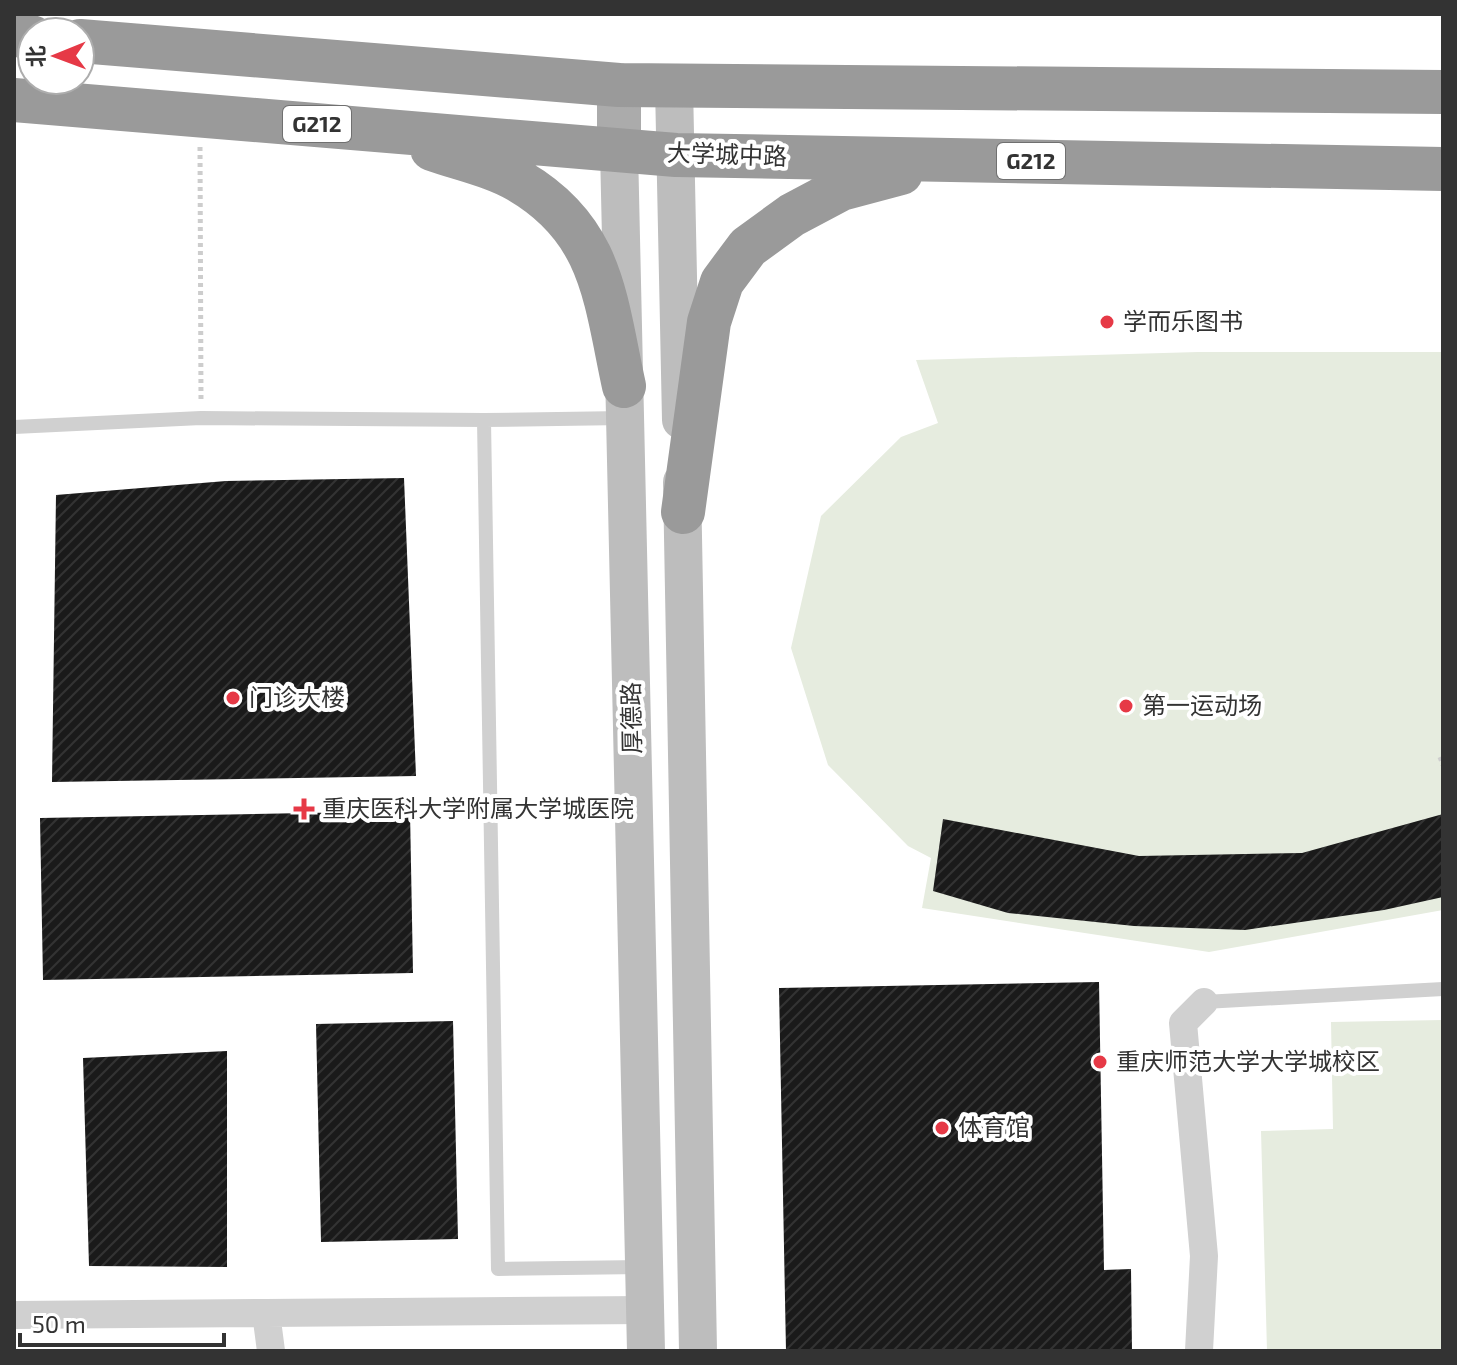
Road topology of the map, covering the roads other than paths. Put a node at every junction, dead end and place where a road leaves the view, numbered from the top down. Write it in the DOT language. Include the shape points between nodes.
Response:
graph roads {
  1 [pos="96,42"];
  2 [pos="619,85"];
  3 [pos="674,86"];
  4 [pos="1443,92"];
  5 [pos="14,100"];
  6 [pos="377,129"];
  7 [pos="619,149"];
  8 [pos="676,155"];
  9 [pos="951,160"];
  10 [pos="1443,169"];
  11 [pos="624,402"];
  12 [pos="484,420"];
  13 [pos="14,427"];
  14 [pos="683,512"];
  15 [pos="1443,989"];
  16 [pos="1204,1002"];
  17 [pos="645,1267"];
  18 [pos="645,1310"];
  19 [pos="266,1313"];
  20 [pos="14,1315"];
  21 [pos="271,1351"];
  22 [pos="646,1351"];
  23 [pos="698,1351"];
  24 [pos="1199,1351"];
  1 -- 2 [label="highway"];
  2 -- 3 [label="highway"];
  2 -- 7 [label="main road, 厚德路"];
  3 -- 4 [label="highway"];
  3 -- 8 [label="main road"];
  5 -- 6 [label="highway, 大学城中路 / G212"];
  6 -- 7 [label="highway, 大学城中路 / G212"];
  6 -- 11 [label="highway" via="517,179 554,205 584,240 596,269"];
  7 -- 8 [label="highway, 大学城中路 / G212"];
  7 -- 11 [label="main road, 厚德路"];
  8 -- 9 [label="highway, 大学城中路 / G212"];
  8 -- 14 [label="main road"];
  9 -- 10 [label="highway, 大学城中路 / G212"];
  9 -- 14 [label="highway" via="841,189 748,247 722,282 709,322"];
  11 -- 12 [label="lane"];
  11 -- 17 [label="main road, 厚德路"];
  12 -- 13 [label="lane" via="201,418"];
  12 -- 17 [label="lane" via="498,1269"];
  14 -- 23 [label="main road"];
  15 -- 16 [label="lane"];
  16 -- 24 [label="street" via="1183,1023 1204,1256"];
  17 -- 18 [label="main road, 厚德路"];
  18 -- 19 [label="street"];
  18 -- 22 [label="main road, 厚德路"];
  19 -- 20 [label="street"];
  19 -- 21 [label="street"];
}
